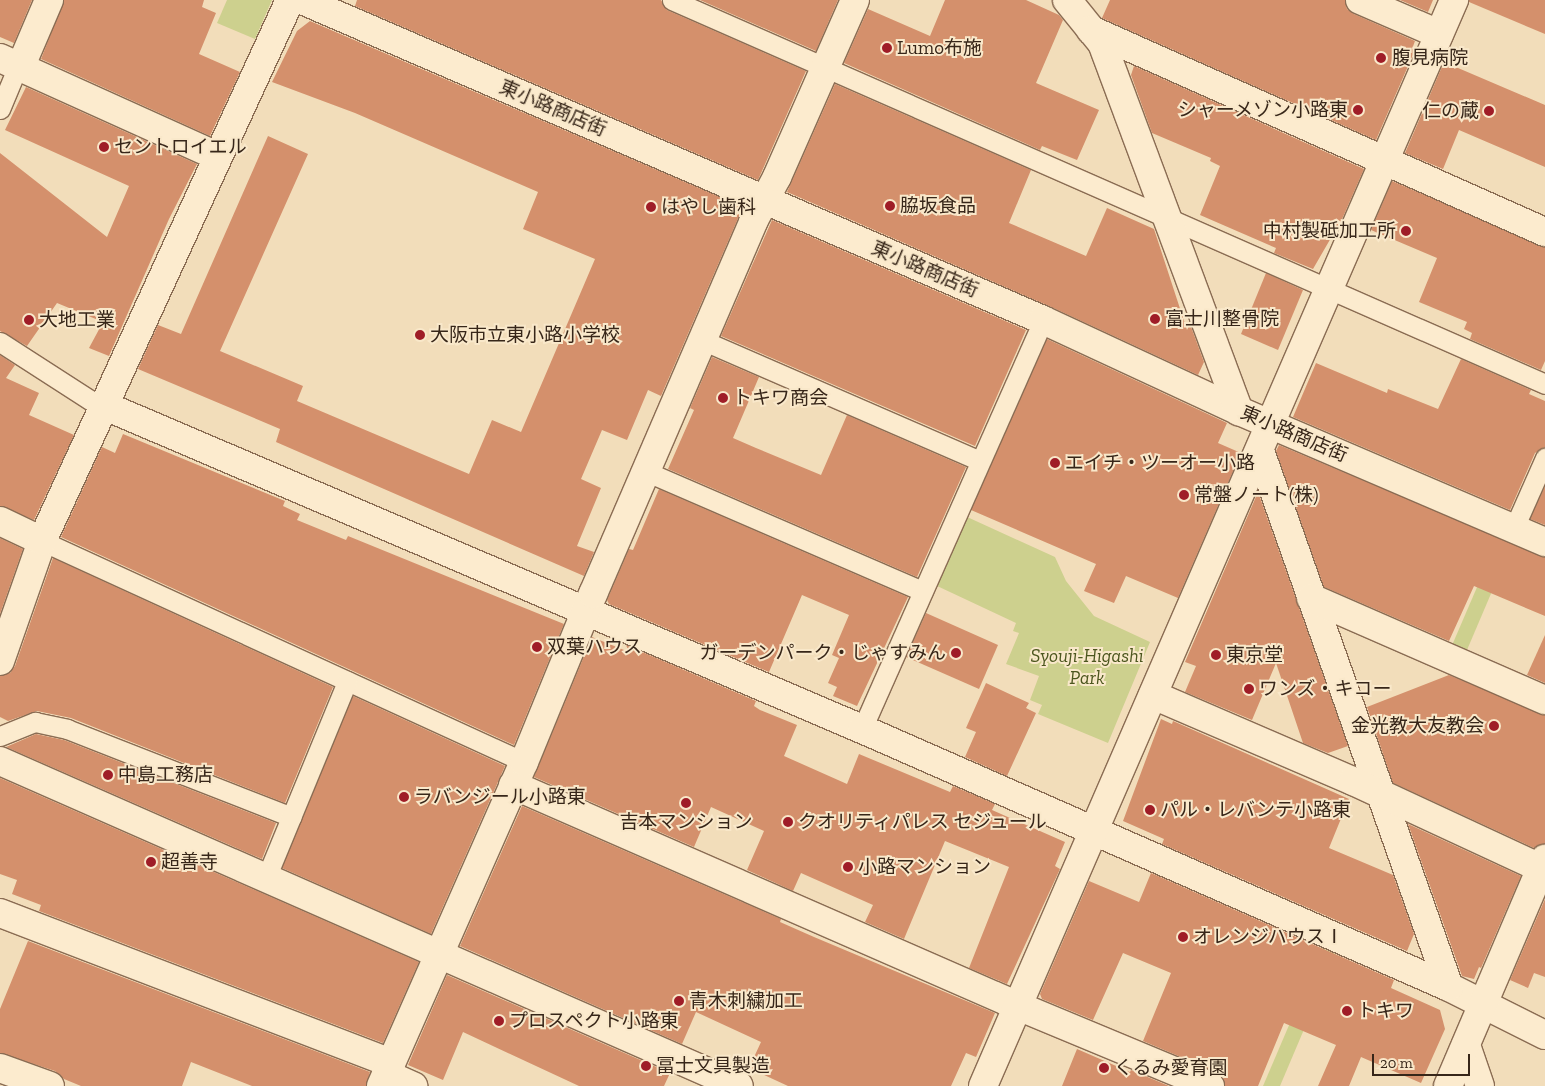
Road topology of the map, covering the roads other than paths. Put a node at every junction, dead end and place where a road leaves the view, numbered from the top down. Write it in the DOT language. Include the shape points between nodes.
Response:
graph roads {
  1 [pos="49,0"];
  2 [pos="290,0"];
  3 [pos="302,0"];
  4 [pos="672,0"];
  5 [pos="855,0"];
  6 [pos="1067,0"];
  7 [pos="1360,0"];
  8 [pos="1454,0"];
  9 [pos="1091,30"];
  10 [pos="1439,34"];
  11 [pos="13,64"];
  12 [pos="826,67"];
  13 [pos="0,109"];
  14 [pos="217,156"];
  15 [pos="1385,161"];
  16 [pos="765,200"];
  17 [pos="1167,216"];
  18 [pos="1545,232"];
  19 [pos="1330,289"];
  20 [pos="1043,320"];
  21 [pos="702,340"];
  22 [pos="0,342"];
  23 [pos="1545,384"];
  24 [pos="103,405"];
  25 [pos="1240,411"];
  26 [pos="1272,424"];
  27 [pos="1260,450"];
  28 [pos="1545,458"];
  29 [pos="980,461"];
  30 [pos="645,471"];
  31 [pos="0,521"];
  32 [pos="1514,528"];
  33 [pos="42,541"];
  34 [pos="1545,542"];
  35 [pos="922,591"];
  36 [pos="1311,598"];
  37 [pos="585,612"];
  38 [pos="0,661"];
  39 [pos="347,680"];
  40 [pos="1153,695"];
  41 [pos="1545,700"];
  42 [pos="862,729"];
  43 [pos="0,736"];
  44 [pos="0,761"];
  45 [pos="519,774"];
  46 [pos="1382,796"];
  47 [pos="291,817"];
  48 [pos="1095,832"];
  49 [pos="1544,866"];
  50 [pos="266,878"];
  51 [pos="0,913"];
  52 [pos="437,954"];
  53 [pos="1449,987"];
  54 [pos="1483,1005"];
  55 [pos="1018,1006"];
  56 [pos="1545,1035"];
  57 [pos="1466,1045"];
  58 [pos="0,1068"];
  59 [pos="386,1075"];
  60 [pos="50,1086"];
  61 [pos="413,1086"];
  62 [pos="739,1086"];
  63 [pos="983,1086"];
  64 [pos="1210,1086"];
  65 [pos="1448,1086"];
  66 [pos="1480,1086"];
  1 -- 11 [label="street"];
  2 -- 14 [label="street"];
  3 -- 16 [label="street, 東小路商店街"];
  4 -- 12 [label="lane"];
  5 -- 12 [label="street"];
  6 -- 9 [label="street"];
  7 -- 10 [label="street"];
  8 -- 10 [label="street"];
  9 -- 15 [label="street"];
  9 -- 17 [label="street" via="1102,43"];
  10 -- 15 [label="street"];
  11 -- 13 [label="lane"];
  11 -- 14 [label="street"];
  12 -- 16 [label="street"];
  12 -- 17 [label="lane"];
  14 -- 24 [label="street"];
  15 -- 18 [label="street"];
  15 -- 19 [label="street"];
  16 -- 20 [label="street, 東小路商店街"];
  16 -- 21 [label="street"];
  17 -- 19 [label="lane"];
  17 -- 25 [label="street"];
  19 -- 23 [label="lane"];
  19 -- 26 [label="street"];
  20 -- 25 [label="street, 東小路商店街"];
  20 -- 29 [label="lane"];
  21 -- 29 [label="lane"];
  21 -- 30 [label="street"];
  22 -- 24 [label="lane" via="90,400"];
  24 -- 33 [label="street"];
  24 -- 37 [label="street"];
  25 -- 26 [label="street, 東小路商店街"];
  26 -- 27 [label="street"];
  26 -- 32 [label="street, 東小路商店街"];
  27 -- 36 [label="street"];
  27 -- 40 [label="street"];
  28 -- 32 [label="lane"];
  29 -- 35 [label="lane"];
  30 -- 35 [label="lane"];
  30 -- 37 [label="street"];
  31 -- 33 [label="street"];
  32 -- 34 [label="street, 東小路商店街"];
  33 -- 38 [label="street"];
  33 -- 39 [label="lane"];
  35 -- 42 [label="lane"];
  36 -- 41 [label="street"];
  36 -- 46 [label="street"];
  37 -- 42 [label="street"];
  37 -- 45 [label="street"];
  39 -- 45 [label="lane"];
  39 -- 47 [label="lane"];
  40 -- 46 [label="street"];
  40 -- 48 [label="street"];
  42 -- 48 [label="street"];
  43 -- 47 [label="lane" via="35,722 67,729"];
  44 -- 50 [label="street"];
  45 -- 52 [label="street"];
  45 -- 55 [label="street"];
  46 -- 49 [label="street"];
  46 -- 53 [label="street"];
  47 -- 50 [label="lane"];
  48 -- 53 [label="street"];
  48 -- 55 [label="street"];
  49 -- 54 [label="street"];
  50 -- 52 [label="street"];
  51 -- 59 [label="street"];
  52 -- 59 [label="street"];
  52 -- 62 [label="street"];
  53 -- 54 [label="street"];
  54 -- 56 [label="street"];
  54 -- 57 [label="street"];
  55 -- 63 [label="street"];
  55 -- 64 [label="street"];
  57 -- 65 [label="street"];
  57 -- 66 [label="street"];
  58 -- 60 [label="street"];
  59 -- 61 [label="street"];
}
